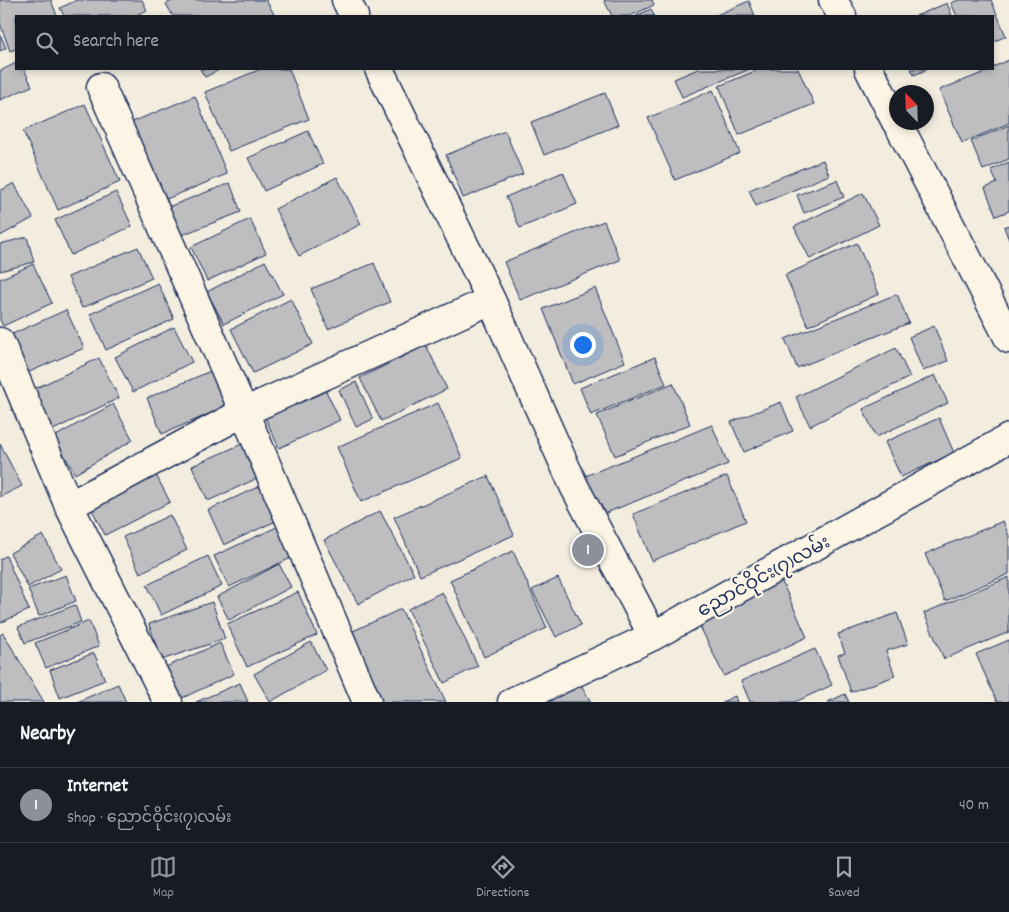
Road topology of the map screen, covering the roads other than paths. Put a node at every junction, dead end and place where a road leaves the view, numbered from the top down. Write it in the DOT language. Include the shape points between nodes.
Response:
graph roads {
  1 [pos="346,0"];
  2 [pos="833,0"];
  3 [pos="354,15"];
  4 [pos="841,15"];
  5 [pos="379,70"];
  6 [pos="870,70"];
  7 [pos="101,87"];
  8 [pos="889,107"];
  9 [pos="901,130"];
  10 [pos="491,300"];
  11 [pos="1009,339"];
  12 [pos="0,342"];
  13 [pos="244,412"];
  14 [pos="1009,438"];
  15 [pos="69,506"];
  16 [pos="653,636"];
  17 [pos="168,702"];
  18 [pos="367,702"];
  19 [pos="512,702"];
  1 -- 3 [label="street"];
  2 -- 4 [label="street"];
  5 -- 10 [label="street"];
  6 -- 8 [label="street"];
  7 -- 13 [label="street"];
  9 -- 11 [label="street"];
  10 -- 13 [label="street"];
  10 -- 16 [label="street" via="574,486"];
  12 -- 15 [label="street"];
  13 -- 15 [label="street"];
  13 -- 18 [label="street"];
  14 -- 16 [label="street, ညောင်ဝိုင်း(၇)လမ်း"];
  15 -- 17 [label="street"];
  16 -- 19 [label="street, ညောင်ဝိုင်း(၇)လမ်း"];
}
